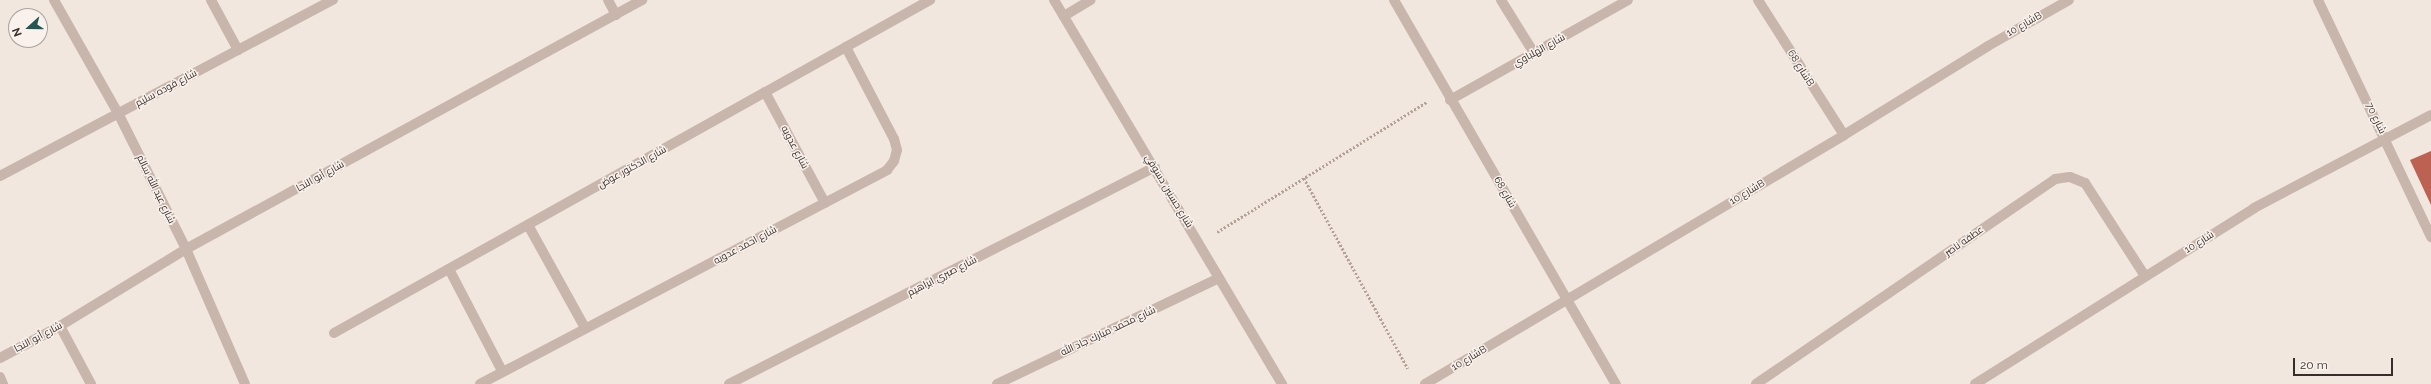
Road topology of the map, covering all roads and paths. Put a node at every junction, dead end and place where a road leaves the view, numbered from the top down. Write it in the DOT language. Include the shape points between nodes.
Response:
graph roads {
  1 [pos="54,0"];
  2 [pos="212,0"];
  3 [pos="333,0"];
  4 [pos="608,0"];
  5 [pos="642,0"];
  6 [pos="930,0"];
  7 [pos="1054,0"];
  8 [pos="1090,0"];
  9 [pos="1394,0"];
  10 [pos="1501,0"];
  11 [pos="1628,0"];
  12 [pos="1758,0"];
  13 [pos="2069,0"];
  14 [pos="2318,0"];
  15 [pos="616,15"];
  16 [pos="1064,16"];
  17 [pos="846,47"];
  18 [pos="238,50"];
  19 [pos="1534,53"];
  20 [pos="765,92"];
  21 [pos="1448,96"];
  22 [pos="118,113"];
  23 [pos="2431,115"];
  24 [pos="1844,135"];
  25 [pos="2385,137"];
  26 [pos="1155,167"];
  27 [pos="0,176"];
  28 [pos="1304,178"];
  29 [pos="825,203"];
  30 [pos="528,225"];
  31 [pos="2431,237"];
  32 [pos="1200,242"];
  33 [pos="186,249"];
  34 [pos="449,269"];
  35 [pos="2145,276"];
  36 [pos="1219,278"];
  37 [pos="1567,299"];
  38 [pos="60,326"];
  39 [pos="585,328"];
  40 [pos="334,333"];
  41 [pos="0,358"];
  42 [pos="1408,370"];
  43 [pos="502,372"];
  44 [pos="0,377"];
  45 [pos="3,384"];
  46 [pos="91,384"];
  47 [pos="245,384"];
  48 [pos="480,384"];
  49 [pos="730,384"];
  50 [pos="997,384"];
  51 [pos="1282,384"];
  52 [pos="1425,384"];
  53 [pos="1616,384"];
  54 [pos="1756,384"];
  55 [pos="1975,384"];
  1 -- 22 [label="street, شارع عبد الله سالم"];
  2 -- 18 [label="street"];
  3 -- 18 [label="street, شارع فوده سليم"];
  4 -- 15 [label="street"];
  5 -- 15 [label="street, شارع أبو النجا"];
  6 -- 17 [label="street, شارع الدكتور عوض"];
  7 -- 16 [label="street, شارع حسنين دسوقي"];
  8 -- 16 [label="street"];
  9 -- 21 [label="street, شارع 68"];
  10 -- 19 [label="street"];
  11 -- 19 [label="street, شارع الهلباوي"];
  12 -- 24 [label="street, شارع 68B"];
  13 -- 24 [label="street, شارع 10B" via="1988,46"];
  14 -- 25 [label="street, شارع 70"];
  15 -- 33 [label="street, شارع أبو النجا"];
  16 -- 26 [label="street, شارع حسنين دسوقي"];
  17 -- 20 [label="street, شارع الدكتور عوض"];
  17 -- 29 [label="street, شارع احمد عدويه" via="894,139 897,150 894,161 887,170"];
  18 -- 22 [label="street, شارع فوده سليم"];
  19 -- 21 [label="street, شارع الهلباوي"];
  20 -- 29 [label="street, شارع عدويه"];
  20 -- 30 [label="street, شارع الدكتور عوض"];
  21 -- 28 [label="path"];
  21 -- 37 [label="street, شارع 68"];
  22 -- 27 [label="street, شارع فوده سليم"];
  22 -- 33 [label="street, شارع عبد الله سالم"];
  23 -- 25 [label="street, شارع 10"];
  24 -- 37 [label="street, شارع 10B"];
  25 -- 31 [label="street, شارع 70"];
  25 -- 35 [label="street, شارع 10" via="2254,208"];
  26 -- 32 [label="street, شارع حسنين دسوقي"];
  26 -- 49 [label="street, شارع صبري ابراهيم"];
  28 -- 32 [label="path"];
  28 -- 42 [label="path"];
  29 -- 39 [label="street, شارع احمد عدويه"];
  30 -- 34 [label="street, شارع الدكتور عوض"];
  30 -- 39 [label="street"];
  32 -- 36 [label="street, شارع حسنين دسوقي"];
  33 -- 38 [label="street, شارع أبو النجا"];
  33 -- 47 [label="street, شارع عبد الله سالم"];
  34 -- 40 [label="street, شارع الدكتور عوض"];
  34 -- 43 [label="street"];
  35 -- 54 [label="street, عطفه ناصر" via="2085,183 2070,177 2055,179"];
  35 -- 55 [label="street, شارع 10"];
  36 -- 50 [label="street, شارع محمد مبارك جاد الله"];
  36 -- 51 [label="street, شارع حسنين دسوقي"];
  37 -- 52 [label="street, شارع 10B"];
  37 -- 53 [label="street, شارع 68"];
  38 -- 41 [label="street, شارع أبو النجا"];
  38 -- 46 [label="street"];
  39 -- 43 [label="street, شارع احمد عدويه"];
  43 -- 48 [label="street, شارع احمد عدويه"];
  44 -- 45 [label="street"];
}
